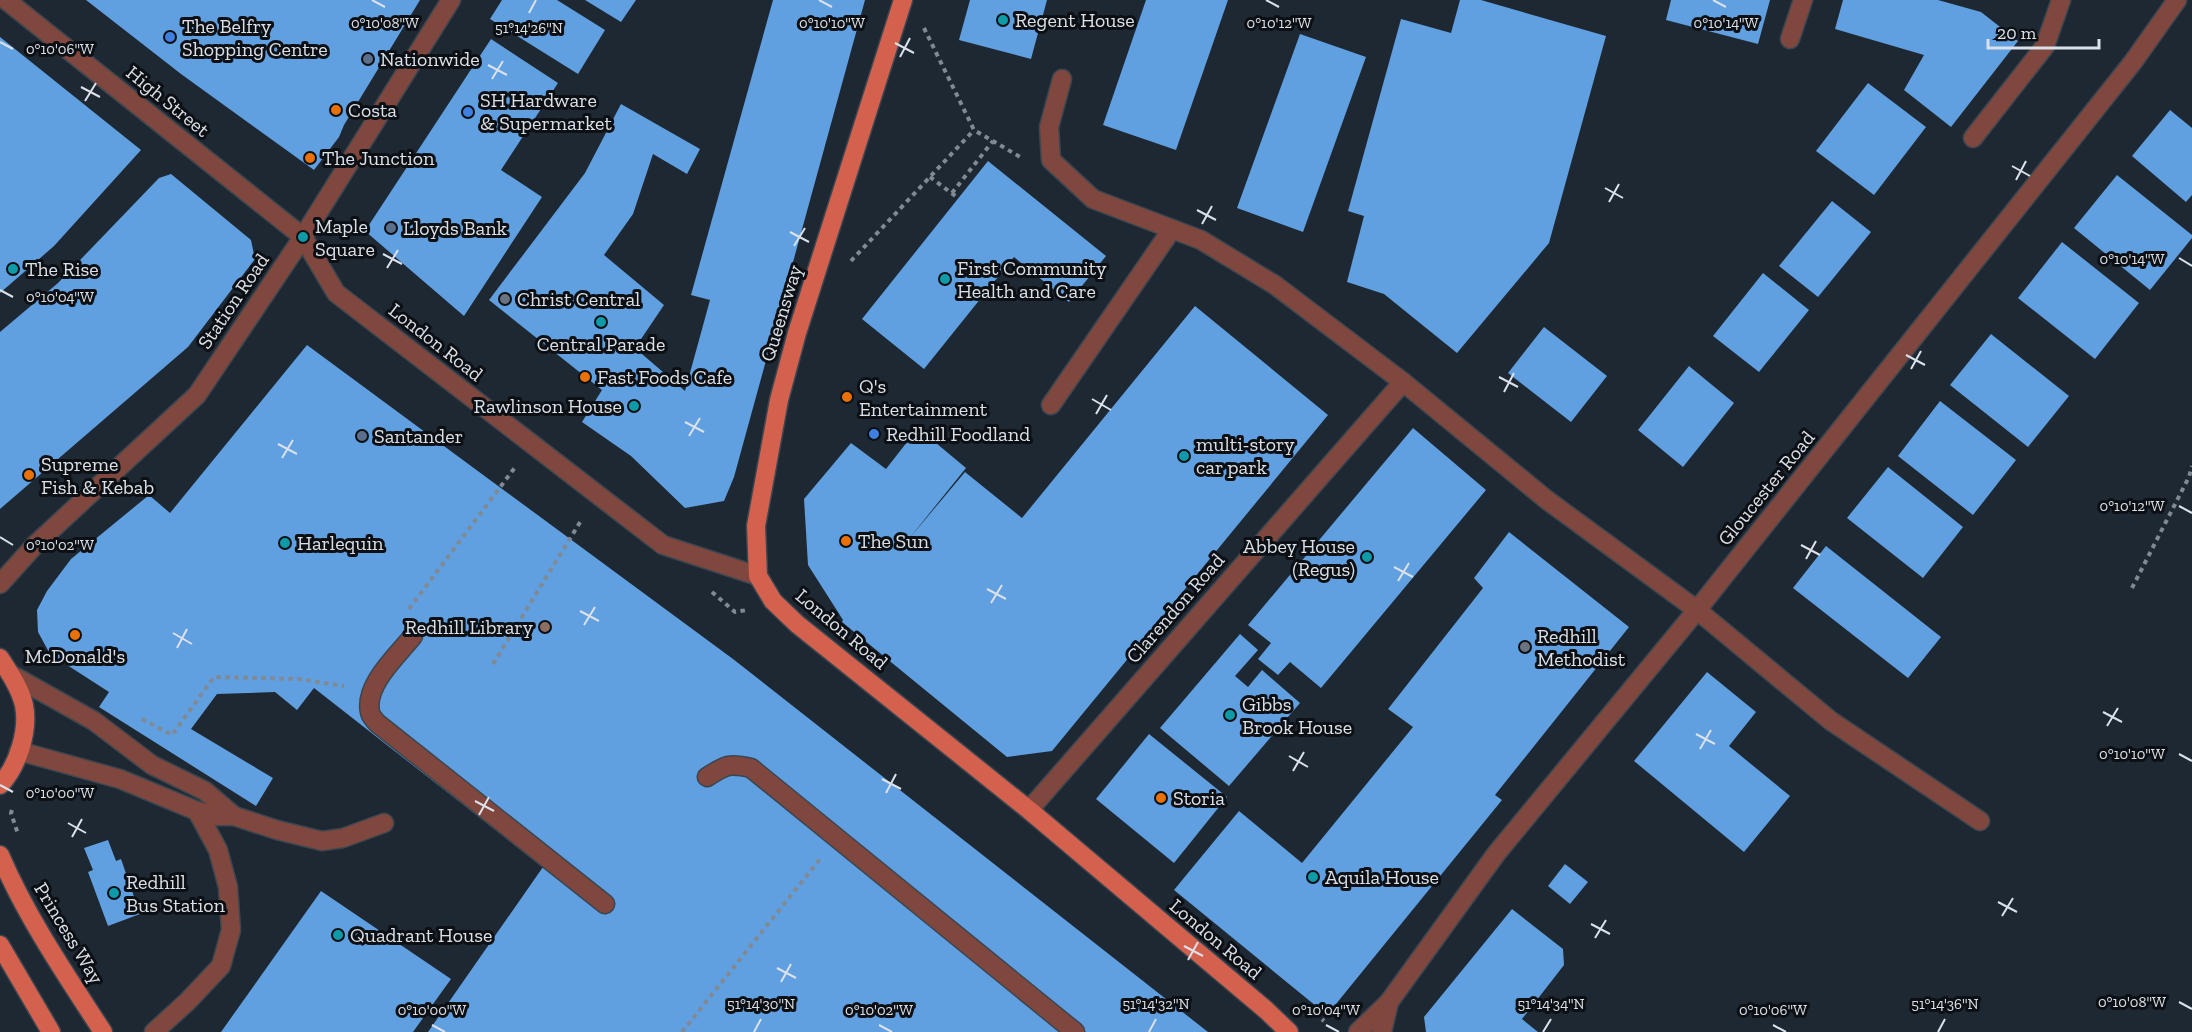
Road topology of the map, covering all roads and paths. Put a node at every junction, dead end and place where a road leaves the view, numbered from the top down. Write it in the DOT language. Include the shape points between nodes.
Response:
graph roads {
  1 [pos="6,0"];
  2 [pos="451,0"];
  3 [pos="903,0"];
  4 [pos="1803,0"];
  5 [pos="2061,0"];
  6 [pos="2177,0"];
  7 [pos="920,20"];
  8 [pos="1790,39"];
  9 [pos="1062,80"];
  10 [pos="974,130"];
  11 [pos="1973,138"];
  12 [pos="993,141"];
  13 [pos="1023,159"];
  14 [pos="930,177"];
  15 [pos="952,193"];
  16 [pos="958,198"];
  17 [pos="1172,229"];
  18 [pos="303,237"];
  19 [pos="843,269"];
  20 [pos="1403,382"];
  21 [pos="1050,405"];
  22 [pos="517,465"];
  23 [pos="2192,466"];
  24 [pos="584,516"];
  25 [pos="758,576"];
  26 [pos="0,584"];
  27 [pos="2132,588"];
  28 [pos="1697,610"];
  29 [pos="406,614"];
  30 [pos="413,636"];
  31 [pos="0,658"];
  32 [pos="493,664"];
  33 [pos="12,675"];
  34 [pos="350,686"];
  35 [pos="172,735"];
  36 [pos="20,751"];
  37 [pos="707,777"];
  38 [pos="0,784"];
  39 [pos="15,803"];
  40 [pos="1029,810"];
  41 [pos="197,811"];
  42 [pos="234,816"];
  43 [pos="1980,821"];
  44 [pos="384,823"];
  45 [pos="837,838"];
  46 [pos="22,844"];
  47 [pos="0,855"];
  48 [pos="605,904"];
  49 [pos="0,945"];
  50 [pos="1389,1002"];
  51 [pos="1266,1010"];
  52 [pos="51,1032"];
  53 [pos="103,1032"];
  54 [pos="154,1032"];
  55 [pos="682,1032"];
  56 [pos="1075,1032"];
  57 [pos="1274,1032"];
  58 [pos="1289,1032"];
  59 [pos="1358,1032"];
  60 [pos="1382,1032"];
  1 -- 18 [label="street, High Street"];
  2 -- 18 [label="street, Station Road"];
  3 -- 25 [label="main road, Queensway" via="779,400 756,526"];
  4 -- 8 [label="street"];
  5 -- 11 [label="street" via="2045,45"];
  6 -- 28 [label="street, Gloucester Road" via="2133,62"];
  7 -- 10 [label="path"];
  9 -- 17 [label="street" via="1049,127 1051,160 1093,199"];
  10 -- 12 [label="path"];
  10 -- 14 [label="path"];
  12 -- 13 [label="path"];
  12 -- 15 [label="path"];
  14 -- 15 [label="path"];
  14 -- 19 [label="path"];
  15 -- 16 [label="path"];
  17 -- 20 [label="street" via="1201,240 1275,285"];
  17 -- 21 [label="street"];
  18 -- 25 [label="street, London Road" via="336,293 663,545"];
  18 -- 26 [label="street, Station Road" via="197,395 35,545"];
  20 -- 28 [label="street" via="1547,500"];
  20 -- 40 [label="street, Clarendon Road"];
  22 -- 29 [label="path"];
  23 -- 27 [label="path"];
  24 -- 32 [label="path"];
  25 -- 40 [label="main road, London Road" via="773,601 797,624"];
  28 -- 43 [label="street" via="1831,721"];
  28 -- 50 [label="street, Gloucester Road" via="1496,854"];
  30 -- 48 [label="street" via="374,684 369,713"];
  31 -- 33 [label="main road"];
  33 -- 36 [label="main road" via="24,705"];
  33 -- 42 [label="street" via="86,716 152,765 206,791"];
  34 -- 35 [label="path" via="299,679 214,677"];
  36 -- 38 [label="main road"];
  36 -- 41 [label="street" via="120,779"];
  37 -- 45 [label="street" via="733,764 751,768"];
  39 -- 46 [label="path" via="11,813"];
  40 -- 51 [label="main road, London Road"];
  41 -- 42 [label="street"];
  41 -- 54 [label="street" via="218,850 228,887 231,930 221,966"];
  42 -- 44 [label="street" via="322,841"];
  45 -- 55 [label="path"];
  45 -- 56 [label="street"];
  47 -- 53 [label="main road, Princess Way" via="52,953"];
  49 -- 52 [label="main road"];
  50 -- 59 [label="street, Gloucester Road"];
  50 -- 60 [label="street, Gloucester Road"];
  51 -- 57 [label="main road, London Road"];
  51 -- 58 [label="main road, London Road"];
}
